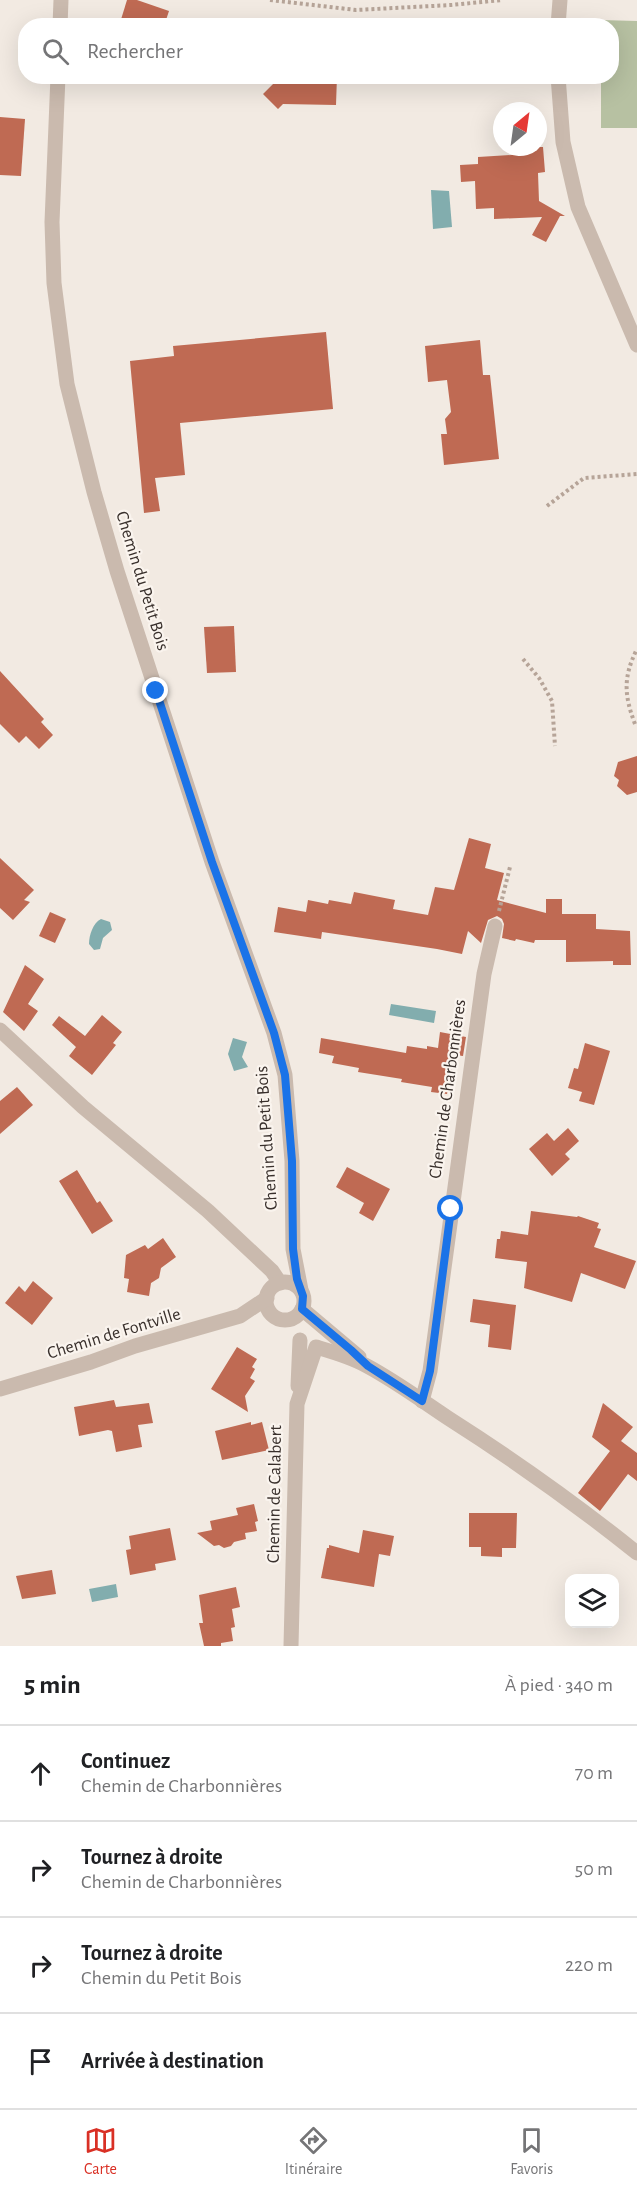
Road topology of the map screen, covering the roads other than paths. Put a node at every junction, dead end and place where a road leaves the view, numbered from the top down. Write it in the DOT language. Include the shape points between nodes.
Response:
graph roads {
  1 [pos="61,0"];
  2 [pos="560,0"];
  3 [pos="60,18"];
  4 [pos="559,18"];
  5 [pos="58,84"];
  6 [pos="559,84"];
  7 [pos="637,345"];
  8 [pos="495,926"];
  9 [pos="0,1030"];
  10 [pos="293,1223"];
  11 [pos="276,1287"];
  12 [pos="301,1290"];
  13 [pos="302,1309"];
  14 [pos="240,1316"];
  15 [pos="283,1319"];
  16 [pos="329,1332"];
  17 [pos="300,1340"];
  18 [pos="316,1347"];
  19 [pos="368,1366"];
  20 [pos="3,1385"];
  21 [pos="422,1401"];
  22 [pos="297,1404"];
  23 [pos="637,1553"];
  24 [pos="291,1646"];
  1 -- 3 [label="street"];
  2 -- 4 [label="street"];
  5 -- 10 [label="street, Chemin du Petit Bois" via="53,273 67,384 128,603 212,862 277,1044 285,1075"];
  6 -- 7 [label="street" via="563,142 578,207"];
  8 -- 21 [label="street, Chemin de Charbonnières" via="484,974 430,1371"];
  9 -- 11 [label="street" via="82,1107 248,1248 272,1271"];
  10 -- 11 [label="street, Chemin du Petit Bois"];
  10 -- 12 [label="street, Chemin du Petit Bois" via="293,1249"];
  11 -- 12 [label="street" via="293,1284"];
  11 -- 14 [label="street, Chemin de Fontville"];
  11 -- 15 [label="street" via="269,1310"];
  12 -- 13 [label="street"];
  13 -- 15 [label="street" via="296,1316"];
  13 -- 16 [label="street"];
  14 -- 15 [label="street, Chemin de Fontville"];
  14 -- 20 [label="street, Chemin de Fontville"];
  15 -- 17 [label="street"];
  16 -- 18 [label="street"];
  16 -- 19 [label="street"];
  17 -- 18 [label="street"];
  17 -- 22 [label="street"];
  18 -- 19 [label="street"];
  18 -- 22 [label="street, Chemin de Calabert"];
  19 -- 21 [label="street"];
  21 -- 23 [label="street" via="516,1461"];
  22 -- 24 [label="street, Chemin de Calabert"];
}
